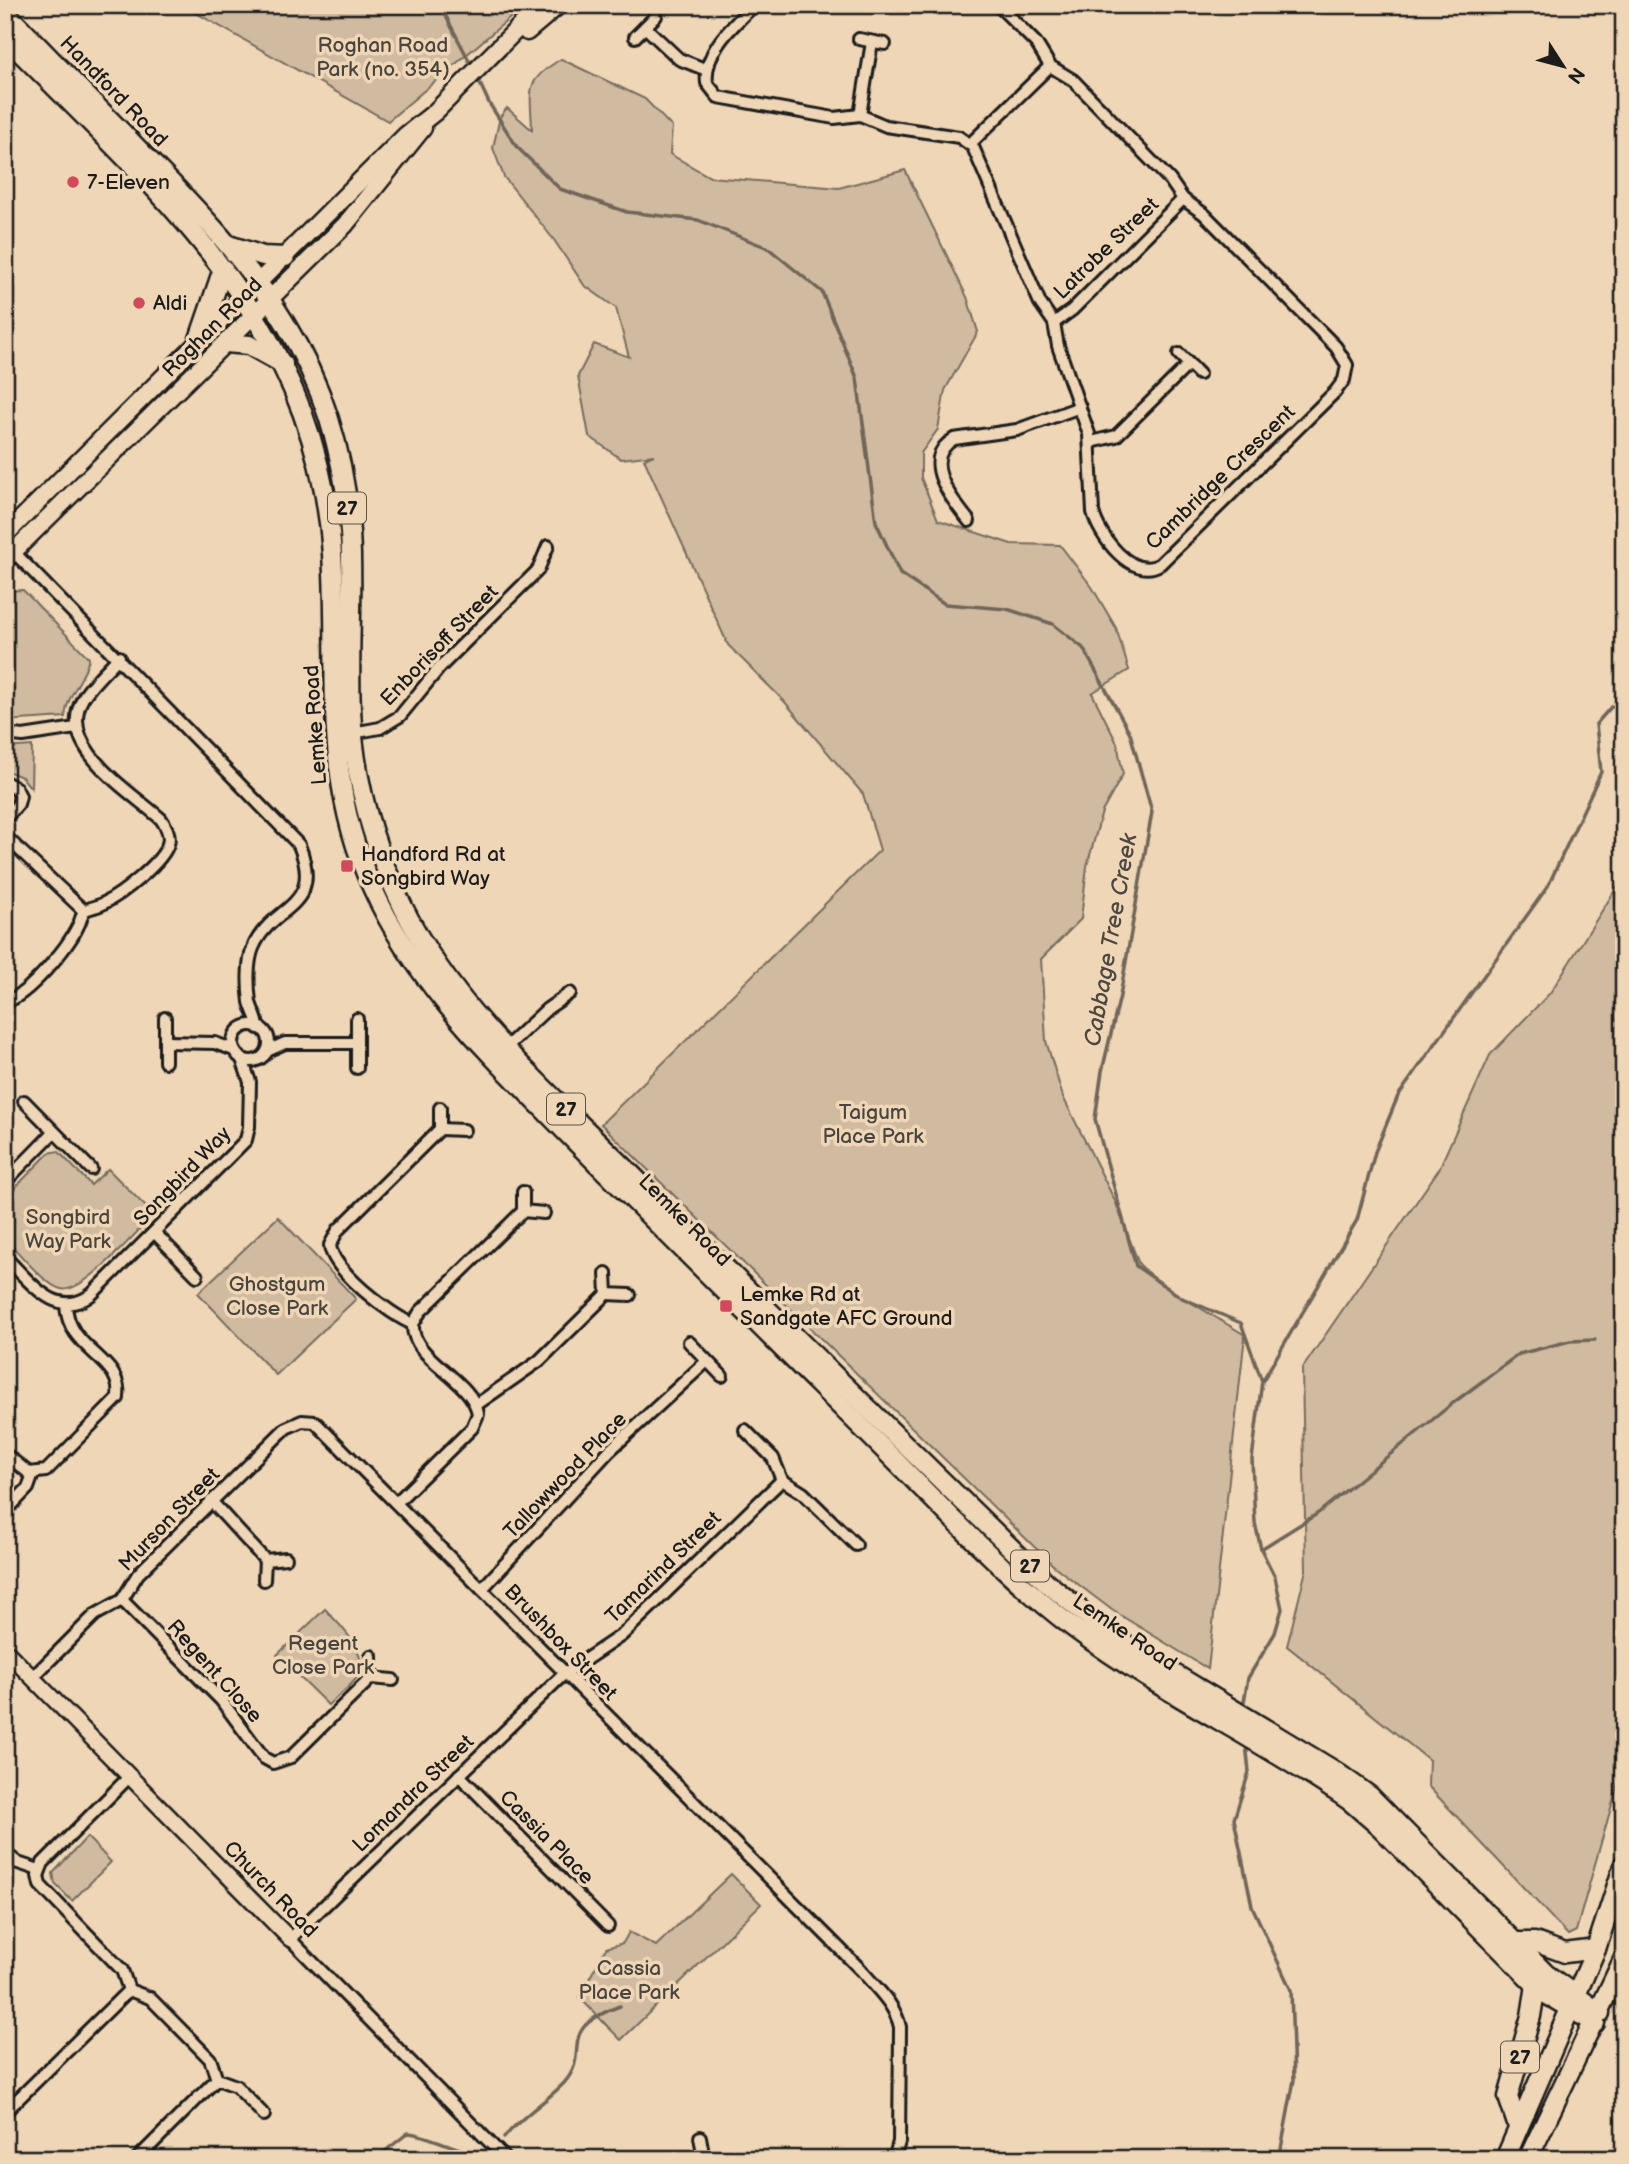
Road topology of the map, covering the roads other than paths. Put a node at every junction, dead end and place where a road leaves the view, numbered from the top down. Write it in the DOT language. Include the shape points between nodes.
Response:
graph roads {
  1 [pos="541,5"];
  2 [pos="559,5"];
  3 [pos="754,5"];
  4 [pos="999,5"];
  5 [pos="5,12"];
  6 [pos="656,16"];
  7 [pos="645,27"];
  8 [pos="5,37"];
  9 [pos="635,37"];
  10 [pos="859,39"];
  11 [pos="872,41"];
  12 [pos="885,44"];
  13 [pos="500,48"];
  14 [pos="1050,66"];
  15 [pos="707,70"];
  16 [pos="440,106"];
  17 [pos="860,115"];
  18 [pos="970,144"];
  19 [pos="1183,199"];
  20 [pos="232,246"];
  21 [pos="285,257"];
  22 [pos="223,269"];
  23 [pos="259,282"];
  24 [pos="244,297"];
  25 [pos="271,298"];
  26 [pos="255,314"];
  27 [pos="1054,323"];
  28 [pos="198,342"];
  29 [pos="226,342"];
  30 [pos="1180,354"];
  31 [pos="282,364"];
  32 [pos="1189,364"];
  33 [pos="1199,373"];
  34 [pos="1080,407"];
  35 [pos="1091,442"];
  36 [pos="969,521"];
  37 [pos="5,536"];
  38 [pos="548,546"];
  39 [pos="8,552"];
  40 [pos="119,657"];
  41 [pos="76,729"];
  42 [pos="352,733"];
  43 [pos="5,734"];
  44 [pos="334,735"];
  45 [pos="5,782"];
  46 [pos="5,818"];
  47 [pos="5,836"];
  48 [pos="84,911"];
  49 [pos="570,993"];
  50 [pos="5,1002"];
  51 [pos="250,1004"];
  52 [pos="165,1018"];
  53 [pos="357,1019"];
  54 [pos="258,1027"];
  55 [pos="239,1031"];
  56 [pos="267,1037"];
  57 [pos="165,1042"];
  58 [pos="215,1043"];
  59 [pos="285,1043"];
  60 [pos="357,1043"];
  61 [pos="267,1051"];
  62 [pos="500,1053"];
  63 [pos="238,1055"];
  64 [pos="257,1060"];
  65 [pos="164,1062"];
  66 [pos="357,1068"];
  67 [pos="250,1082"];
  68 [pos="24,1101"];
  69 [pos="440,1108"];
  70 [pos="440,1129"];
  71 [pos="464,1130"];
  72 [pos="54,1132"];
  73 [pos="91,1169"];
  74 [pos="5,1182"];
  75 [pos="523,1192"];
  76 [pos="523,1211"];
  77 [pos="544,1213"];
  78 [pos="155,1233"];
  79 [pos="5,1257"];
  80 [pos="606,1273"];
  81 [pos="197,1276"];
  82 [pos="607,1294"];
  83 [pos="630,1295"];
  84 [pos="66,1304"];
  85 [pos="413,1324"];
  86 [pos="689,1342"];
  87 [pos="707,1361"];
  88 [pos="722,1376"];
  89 [pos="476,1405"];
  90 [pos="306,1420"];
  91 [pos="746,1430"];
  92 [pos="5,1454"];
  93 [pos="33,1474"];
  94 [pos="782,1480"];
  95 [pos="211,1501"];
  96 [pos="396,1503"];
  97 [pos="9,1508"];
  98 [pos="856,1545"];
  99 [pos="286,1558"];
  100 [pos="265,1560"];
  101 [pos="264,1580"];
  102 [pos="482,1589"];
  103 [pos="122,1600"];
  104 [pos="5,1650"];
  105 [pos="370,1656"];
  106 [pos="564,1674"];
  107 [pos="33,1677"];
  108 [pos="371,1678"];
  109 [pos="393,1680"];
  110 [pos="1314,1768"];
  111 [pos="459,1775"];
  112 [pos="130,1776"];
  113 [pos="5,1853"];
  114 [pos="1624,1864"];
  115 [pos="39,1870"];
  116 [pos="608,1926"];
  117 [pos="290,1939"];
  118 [pos="1515,1942"];
  119 [pos="1596,1949"];
  120 [pos="1624,1958"];
  121 [pos="1536,1985"];
  122 [pos="129,1990"];
  123 [pos="1572,2003"];
  124 [pos="1597,2018"];
  125 [pos="217,2079"];
  126 [pos="5,2112"];
  127 [pos="264,2115"];
  128 [pos="1518,2127"];
  129 [pos="700,2137"];
  130 [pos="137,2159"];
  131 [pos="506,2159"];
  132 [pos="709,2159"];
  133 [pos="894,2159"];
  134 [pos="1505,2159"];
  135 [pos="1528,2159"];
  1 -- 13 [label="main road, Roghan Road"];
  2 -- 13 [label="main road, Roghan Road"];
  3 -- 15 [label="street" via="720,42"];
  4 -- 14 [label="street, Cambridge Crescent" via="1036,43"];
  5 -- 20 [label="main road, Handford Road / 27"];
  6 -- 7 [label="street"];
  7 -- 9 [label="street"];
  7 -- 15 [label="street" via="679,59"];
  8 -- 22 [label="main road, Handford Road / 27" via="150,186"];
  10 -- 11 [label="street"];
  11 -- 12 [label="street"];
  11 -- 17 [label="street"];
  13 -- 16 [label="main road, Roghan Road"];
  14 -- 18 [label="street"];
  14 -- 19 [label="street, Cambridge Crescent" via="1073,80"];
  15 -- 17 [label="street" via="710,89 722,99 834,118"];
  16 -- 21 [label="main road, Roghan Road"];
  16 -- 25 [label="main road, Roghan Road" via="357,213"];
  17 -- 18 [label="street"];
  18 -- 27 [label="street, Cambridge Crescent"];
  19 -- 27 [label="street, Latrobe Street"];
  19 -- 35 [label="street, Cambridge Crescent" via="1204,214 1353,371 1150,569 1129,561 1097,524"];
  20 -- 21 [label="main road"];
  20 -- 23 [label="main road, Handford Road / 27"];
  21 -- 23 [label="main road, Roghan Road"];
  22 -- 24 [label="main road, Handford Road / 27"];
  22 -- 28 [label="main road"];
  23 -- 24 [label="main road, Roghan Road"];
  23 -- 25 [label="main road, Handford Road / 27"];
  24 -- 26 [label="main road, Handford Road / 27"];
  24 -- 28 [label="main road, Roghan Road"];
  25 -- 26 [label="main road, Roghan Road"];
  25 -- 42 [label="main road, Lemke Road / 27" via="312,372 341,466 350,531"];
  26 -- 29 [label="main road, Roghan Road"];
  26 -- 31 [label="main road, Lemke Road / 27"];
  27 -- 34 [label="street, Cambridge Crescent"];
  28 -- 37 [label="main road, Roghan Road"];
  29 -- 31 [label="main road" via="249,345"];
  29 -- 39 [label="main road, Roghan Road"];
  30 -- 32 [label="street"];
  31 -- 44 [label="main road, Lemke Road / 27" via="312,434 327,508 334,593"];
  32 -- 33 [label="street"];
  32 -- 35 [label="street" via="1116,436"];
  34 -- 35 [label="street, Cambridge Crescent"];
  34 -- 36 [label="street" via="1031,426 954,439 944,446 938,456 940,474"];
  38 -- 42 [label="street, Enborisoff Street" via="538,570 440,667 400,716 380,728"];
  39 -- 40 [label="street"];
  40 -- 41 [label="street" via="84,696"];
  40 -- 51 [label="street" via="295,839 302,852 306,871 299,898 253,948"];
  41 -- 43 [label="street"];
  41 -- 48 [label="street" via="101,768 160,819 169,839 158,859 124,891"];
  42 -- 44 [label="street, Enborisoff Street"];
  42 -- 62 [label="main road, Lemke Road / 27" via="362,796 376,844 406,913 438,967"];
  44 -- 62 [label="main road, Lemke Road / 27" via="345,805 370,885 426,980"];
  45 -- 46 [label="street" via="20,796"];
  47 -- 48 [label="street"];
  48 -- 50 [label="street" via="60,953 20,994"];
  49 -- 62 [label="street"];
  51 -- 54 [label="street"];
  51 -- 55 [label="street"];
  52 -- 57 [label="street"];
  53 -- 60 [label="street"];
  54 -- 55 [label="street"];
  54 -- 56 [label="street"];
  55 -- 58 [label="street"];
  55 -- 63 [label="street"];
  56 -- 59 [label="street"];
  56 -- 61 [label="street"];
  57 -- 58 [label="street"];
  57 -- 65 [label="street"];
  58 -- 63 [label="street"];
  59 -- 60 [label="street"];
  59 -- 61 [label="street"];
  60 -- 66 [label="street"];
  61 -- 64 [label="street"];
  62 -- 110 [label="main road, Lemke Road / 27" via="1047,1583 1115,1638"];
  62 -- 110 [label="main road, Lemke Road / 27" via="1013,1577 1099,1646 1198,1707"];
  63 -- 64 [label="street"];
  63 -- 67 [label="street, Songbird Way"];
  64 -- 67 [label="street, Songbird Way"];
  67 -- 78 [label="street, Songbird Way" via="246,1140"];
  68 -- 72 [label="street"];
  69 -- 70 [label="street"];
  70 -- 71 [label="street"];
  70 -- 85 [label="street" via="338,1230 330,1245 335,1259 384,1310"];
  72 -- 73 [label="street"];
  72 -- 74 [label="street"];
  75 -- 76 [label="street"];
  76 -- 77 [label="street"];
  76 -- 85 [label="street"];
  78 -- 81 [label="street"];
  78 -- 84 [label="street, Songbird Way" via="88,1297"];
  79 -- 84 [label="street" via="46,1297"];
  80 -- 82 [label="street"];
  82 -- 83 [label="street"];
  82 -- 89 [label="street" via="540,1362"];
  84 -- 93 [label="street" via="70,1329 115,1375 118,1398 50,1468"];
  85 -- 89 [label="street" via="418,1344"];
  86 -- 87 [label="street"];
  87 -- 88 [label="street"];
  87 -- 102 [label="street, Tallowwood Place" via="608,1451"];
  89 -- 96 [label="street" via="472,1428"];
  90 -- 95 [label="street, Murson Street" via="286,1429"];
  90 -- 96 [label="street, Brushbox Street" via="324,1429"];
  91 -- 94 [label="street" via="773,1458"];
  92 -- 93 [label="street"];
  93 -- 97 [label="street" via="28,1488"];
  94 -- 98 [label="street" via="803,1493"];
  94 -- 106 [label="street, Tamarind Street" via="622,1634"];
  95 -- 100 [label="street"];
  95 -- 103 [label="street, Murson Street" via="138,1574"];
  96 -- 102 [label="street, Brushbox Street"];
  99 -- 100 [label="street"];
  100 -- 101 [label="street"];
  102 -- 106 [label="street, Brushbox Street"];
  103 -- 107 [label="street, Murson Street" via="95,1615"];
  103 -- 108 [label="street, Regent Close" via="221,1700 272,1763 288,1760"];
  104 -- 107 [label="street, Church Road"];
  105 -- 108 [label="street"];
  106 -- 111 [label="street, Lomandra Street"];
  106 -- 133 [label="street, Brushbox Street" via="862,1971 897,2012 900,2142"];
  107 -- 112 [label="street, Church Road"];
  108 -- 109 [label="street"];
  110 -- 118 [label="main road, Lemke Road / 27" via="1350,1781 1390,1814"];
  110 -- 121 [label="main road, Lemke Road / 27" via="1380,1827"];
  111 -- 116 [label="street, Cassia Place"];
  111 -- 117 [label="street, Lomandra Street"];
  112 -- 115 [label="street"];
  112 -- 117 [label="street, Church Road"];
  113 -- 115 [label="street"];
  114 -- 119 [label="main road"];
  115 -- 122 [label="street" via="42,1889 122,1970"];
  117 -- 131 [label="street, Church Road"];
  118 -- 119 [label="main road" via="1535,1942 1564,1953"];
  118 -- 123 [label="main road, Lemke Road / 27"];
  119 -- 123 [label="main road"];
  120 -- 124 [label="main road"];
  121 -- 123 [label="main road, Lemke Road / 27"];
  121 -- 128 [label="main road, 27" via="1508,2097"];
  122 -- 125 [label="street" via="150,1998 211,2059"];
  122 -- 126 [label="street"];
  123 -- 124 [label="main road, Lemke Road / 27"];
  123 -- 128 [label="main road"];
  124 -- 135 [label="main road, 27"];
  125 -- 127 [label="street" via="239,2088"];
  125 -- 130 [label="street"];
  128 -- 134 [label="main road"];
  129 -- 132 [label="street"];
}
